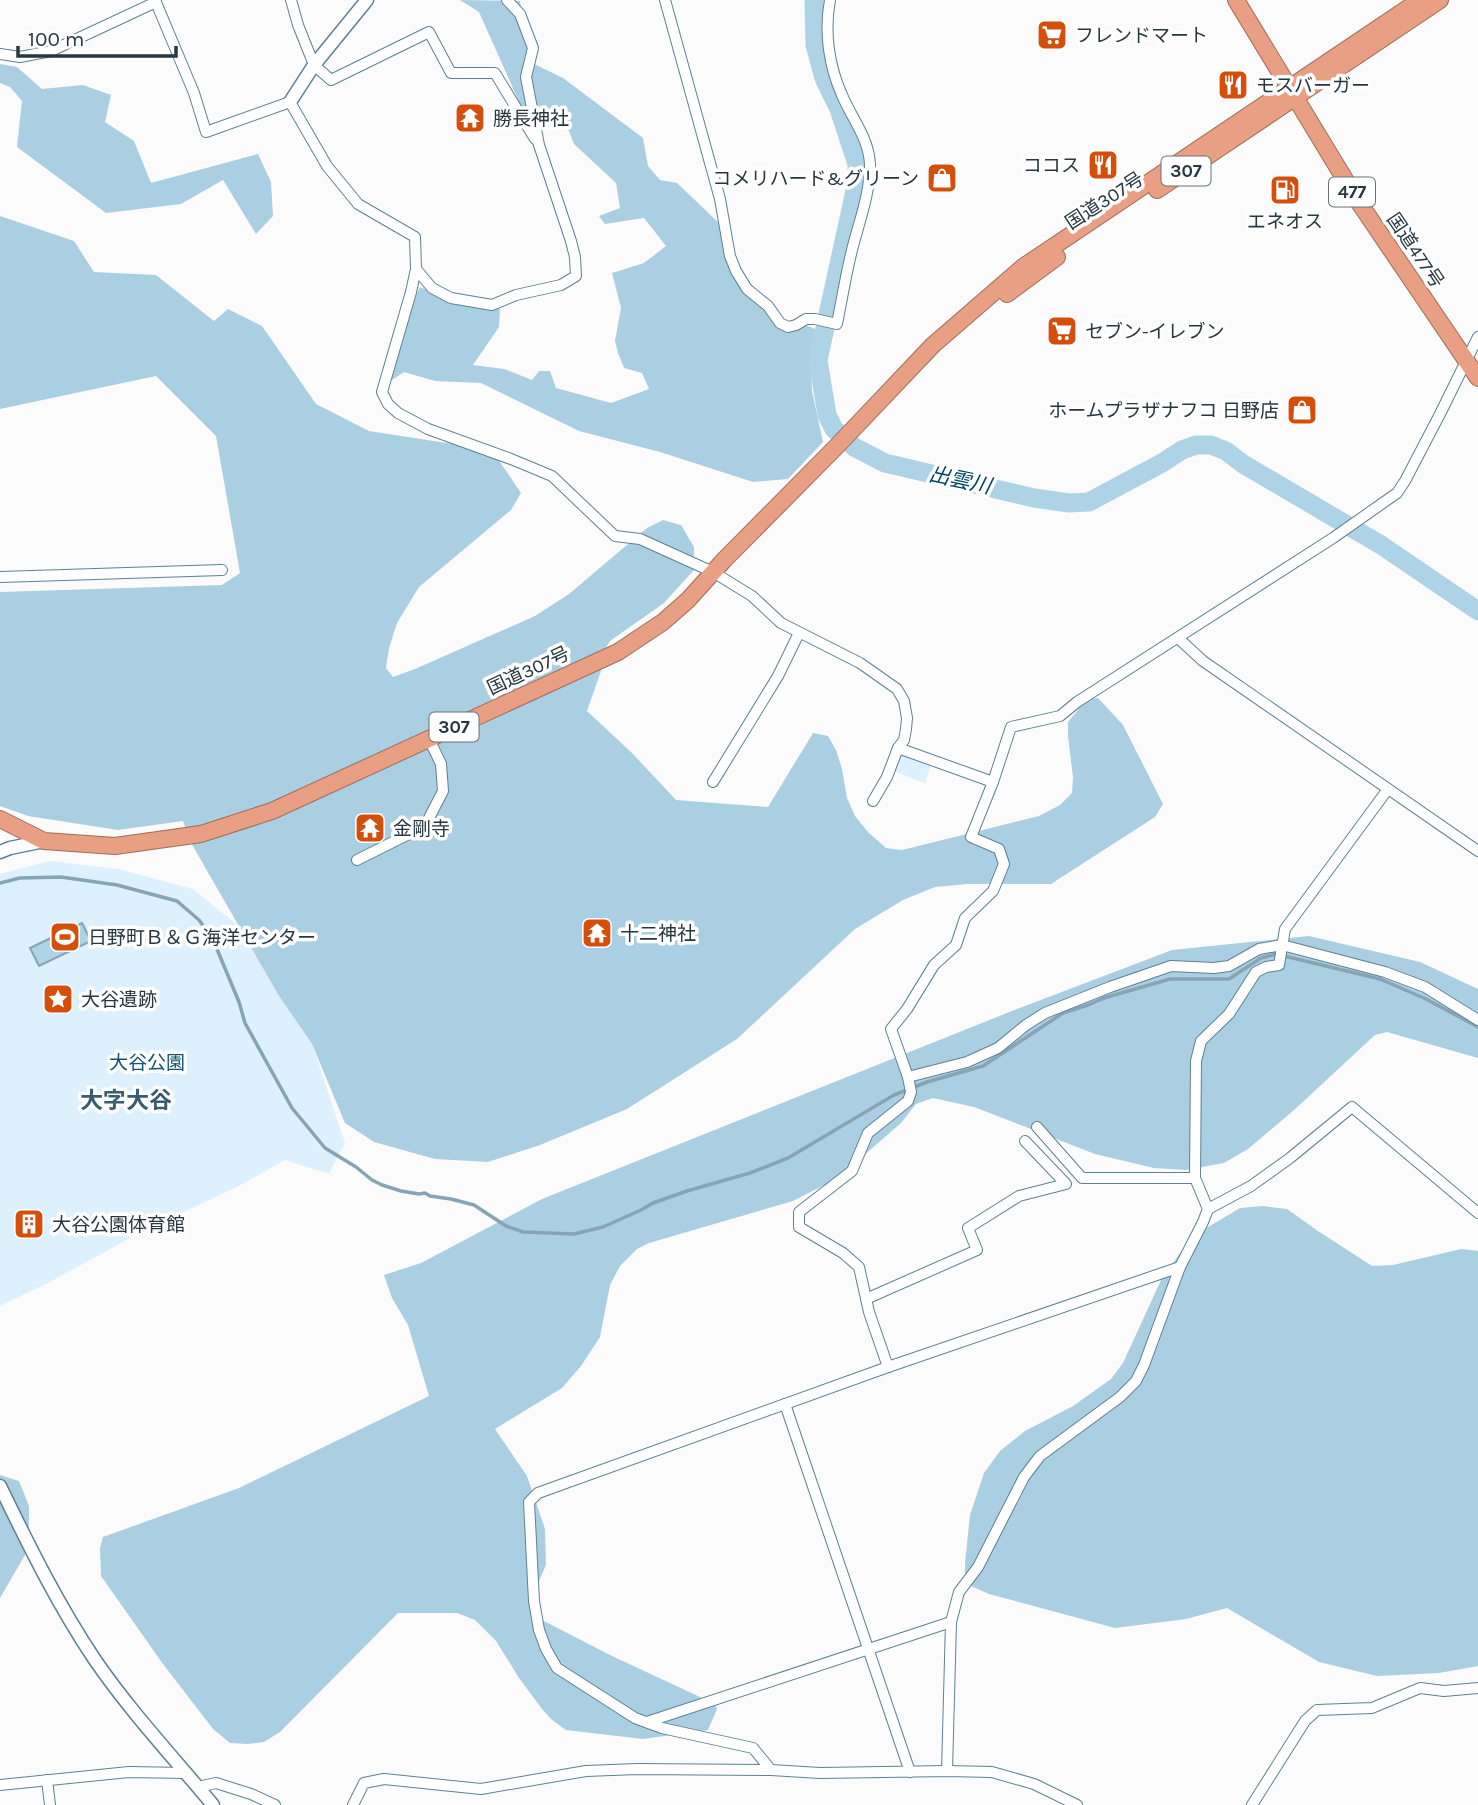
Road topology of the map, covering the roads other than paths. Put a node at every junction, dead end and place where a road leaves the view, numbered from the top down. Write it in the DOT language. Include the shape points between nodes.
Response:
graph roads {
  1 [pos="291,0"];
  2 [pos="368,0"];
  3 [pos="507,0"];
  4 [pos="665,0"];
  5 [pos="830,0"];
  6 [pos="1236,0"];
  7 [pos="1420,0"];
  8 [pos="1440,0"];
  9 [pos="155,1"];
  10 [pos="0,54"];
  11 [pos="314,65"];
  12 [pos="1291,93"];
  13 [pos="290,102"];
  14 [pos="539,145"];
  15 [pos="416,269"];
  16 [pos="1478,337"];
  17 [pos="1466,361"];
  18 [pos="1478,378"];
  19 [pos="222,570"];
  20 [pos="713,572"];
  21 [pos="0,577"];
  22 [pos="799,633"];
  23 [pos="1178,638"];
  24 [pos="429,738"];
  25 [pos="898,748"];
  26 [pos="713,782"];
  27 [pos="993,782"];
  28 [pos="1388,789"];
  29 [pos="873,801"];
  30 [pos="0,819"];
  31 [pos="44,841"];
  32 [pos="1478,851"];
  33 [pos="0,852"];
  34 [pos="357,860"];
  35 [pos="1281,951"];
  36 [pos="1478,1020"];
  37 [pos="909,1079"];
  38 [pos="1037,1127"];
  39 [pos="1025,1141"];
  40 [pos="1195,1178"];
  41 [pos="1208,1209"];
  42 [pos="1478,1213"];
  43 [pos="1180,1267"];
  44 [pos="866,1299"];
  45 [pos="888,1367"];
  46 [pos="785,1404"];
  47 [pos="0,1486"];
  48 [pos="951,1622"];
  49 [pos="867,1649"];
  50 [pos="1478,1688"];
  51 [pos="647,1722"];
  52 [pos="771,1770"];
  53 [pos="947,1771"];
  54 [pos="909,1772"];
  55 [pos="186,1773"];
  56 [pos="47,1780"];
  57 [pos="0,1785"];
  58 [pos="198,1787"];
  59 [pos="50,1805"];
  60 [pos="213,1805"];
  61 [pos="275,1805"];
  62 [pos="353,1805"];
  63 [pos="1077,1805"];
  64 [pos="1252,1805"];
  1 -- 11 [label="street"];
  2 -- 11 [label="street"];
  3 -- 14 [label="street" via="520,14 533,48 526,77"];
  4 -- 5 [label="street" via="720,199 730,256 747,289 788,327 806,318 837,324 867,195 867,145 842,97 829,48 826,18"];
  6 -- 12 [label="highway, 国道477号 / 477"];
  7 -- 12 [label="highway, 国道307号 / 307"];
  8 -- 12 [label="highway, 国道307号 / 307"];
  9 -- 10 [label="street" via="51,51 20,57"];
  9 -- 13 [label="street" via="206,132"];
  11 -- 13 [label="street"];
  11 -- 14 [label="street" via="331,80 429,32 451,73 495,73"];
  12 -- 17 [label="highway, 国道477号 / 477"];
  12 -- 20 [label="highway, 国道307号 / 307" via="933,345"];
  13 -- 15 [label="street" via="327,166 358,204 415,237"];
  14 -- 15 [label="street" via="571,241 576,276 561,285 492,305 451,298 432,288"];
  15 -- 20 [label="street" via="382,392 387,404 428,429 552,476 615,536 640,540"];
  16 -- 17 [label="street"];
  17 -- 18 [label="highway, 国道477号 / 477"];
  17 -- 23 [label="street" via="1397,493"];
  19 -- 21 [label="street"];
  20 -- 22 [label="street"];
  20 -- 24 [label="highway, 国道307号 / 307" via="663,622 618,652"];
  22 -- 25 [label="street" via="860,663 897,689 907,718"];
  22 -- 26 [label="street"];
  23 -- 27 [label="street" via="1060,716 1011,727"];
  23 -- 28 [label="street" via="1203,661"];
  24 -- 31 [label="highway, 国道307号 / 307" via="272,811 201,834 115,846"];
  24 -- 34 [label="street" via="441,764 443,791 425,826"];
  25 -- 27 [label="street"];
  25 -- 29 [label="street"];
  27 -- 37 [label="street" via="971,838 999,849 1004,864 993,891 965,918 956,944 934,965 891,1029"];
  28 -- 32 [label="street"];
  28 -- 35 [label="street" via="1285,929"];
  30 -- 31 [label="highway, 国道307号 / 307"];
  31 -- 33 [label="street"];
  35 -- 36 [label="street" via="1397,976"];
  35 -- 37 [label="street" via="1259,949 1229,966 1171,967 1110,987 1045,1013 998,1048"];
  35 -- 40 [label="street" via="1279,965 1256,972 1229,1014 1201,1041 1196,1061"];
  37 -- 44 [label="street" via="908,1101 868,1133 852,1171 799,1212 799,1227 859,1267"];
  38 -- 40 [label="street" via="1082,1178"];
  39 -- 44 [label="street" via="1066,1184 1019,1196 968,1227 977,1250"];
  40 -- 41 [label="street"];
  41 -- 42 [label="street" via="1251,1186 1352,1107"];
  41 -- 43 [label="street"];
  43 -- 45 [label="street"];
  43 -- 48 [label="street" via="1136,1381 1041,1456 1024,1477 978,1567 958,1592"];
  44 -- 45 [label="street"];
  45 -- 46 [label="street"];
  46 -- 49 [label="street"];
  46 -- 51 [label="street" via="538,1493 529,1502 534,1601 546,1649 557,1668"];
  47 -- 55 [label="street" via="62,1609 116,1689"];
  48 -- 49 [label="street"];
  48 -- 53 [label="street"];
  49 -- 51 [label="street"];
  49 -- 54 [label="street"];
  50 -- 64 [label="street" via="1420,1688 1372,1708 1317,1710 1304,1721"];
  51 -- 52 [label="street" via="753,1748"];
  52 -- 54 [label="street"];
  52 -- 62 [label="street" via="586,1771 481,1789 384,1779 364,1783"];
  53 -- 54 [label="street"];
  53 -- 63 [label="street" via="992,1772 1034,1784"];
  55 -- 56 [label="street" via="129,1772"];
  55 -- 58 [label="street"];
  56 -- 57 [label="street"];
  56 -- 59 [label="street"];
  58 -- 60 [label="street"];
  58 -- 61 [label="street" via="216,1783"];
}
